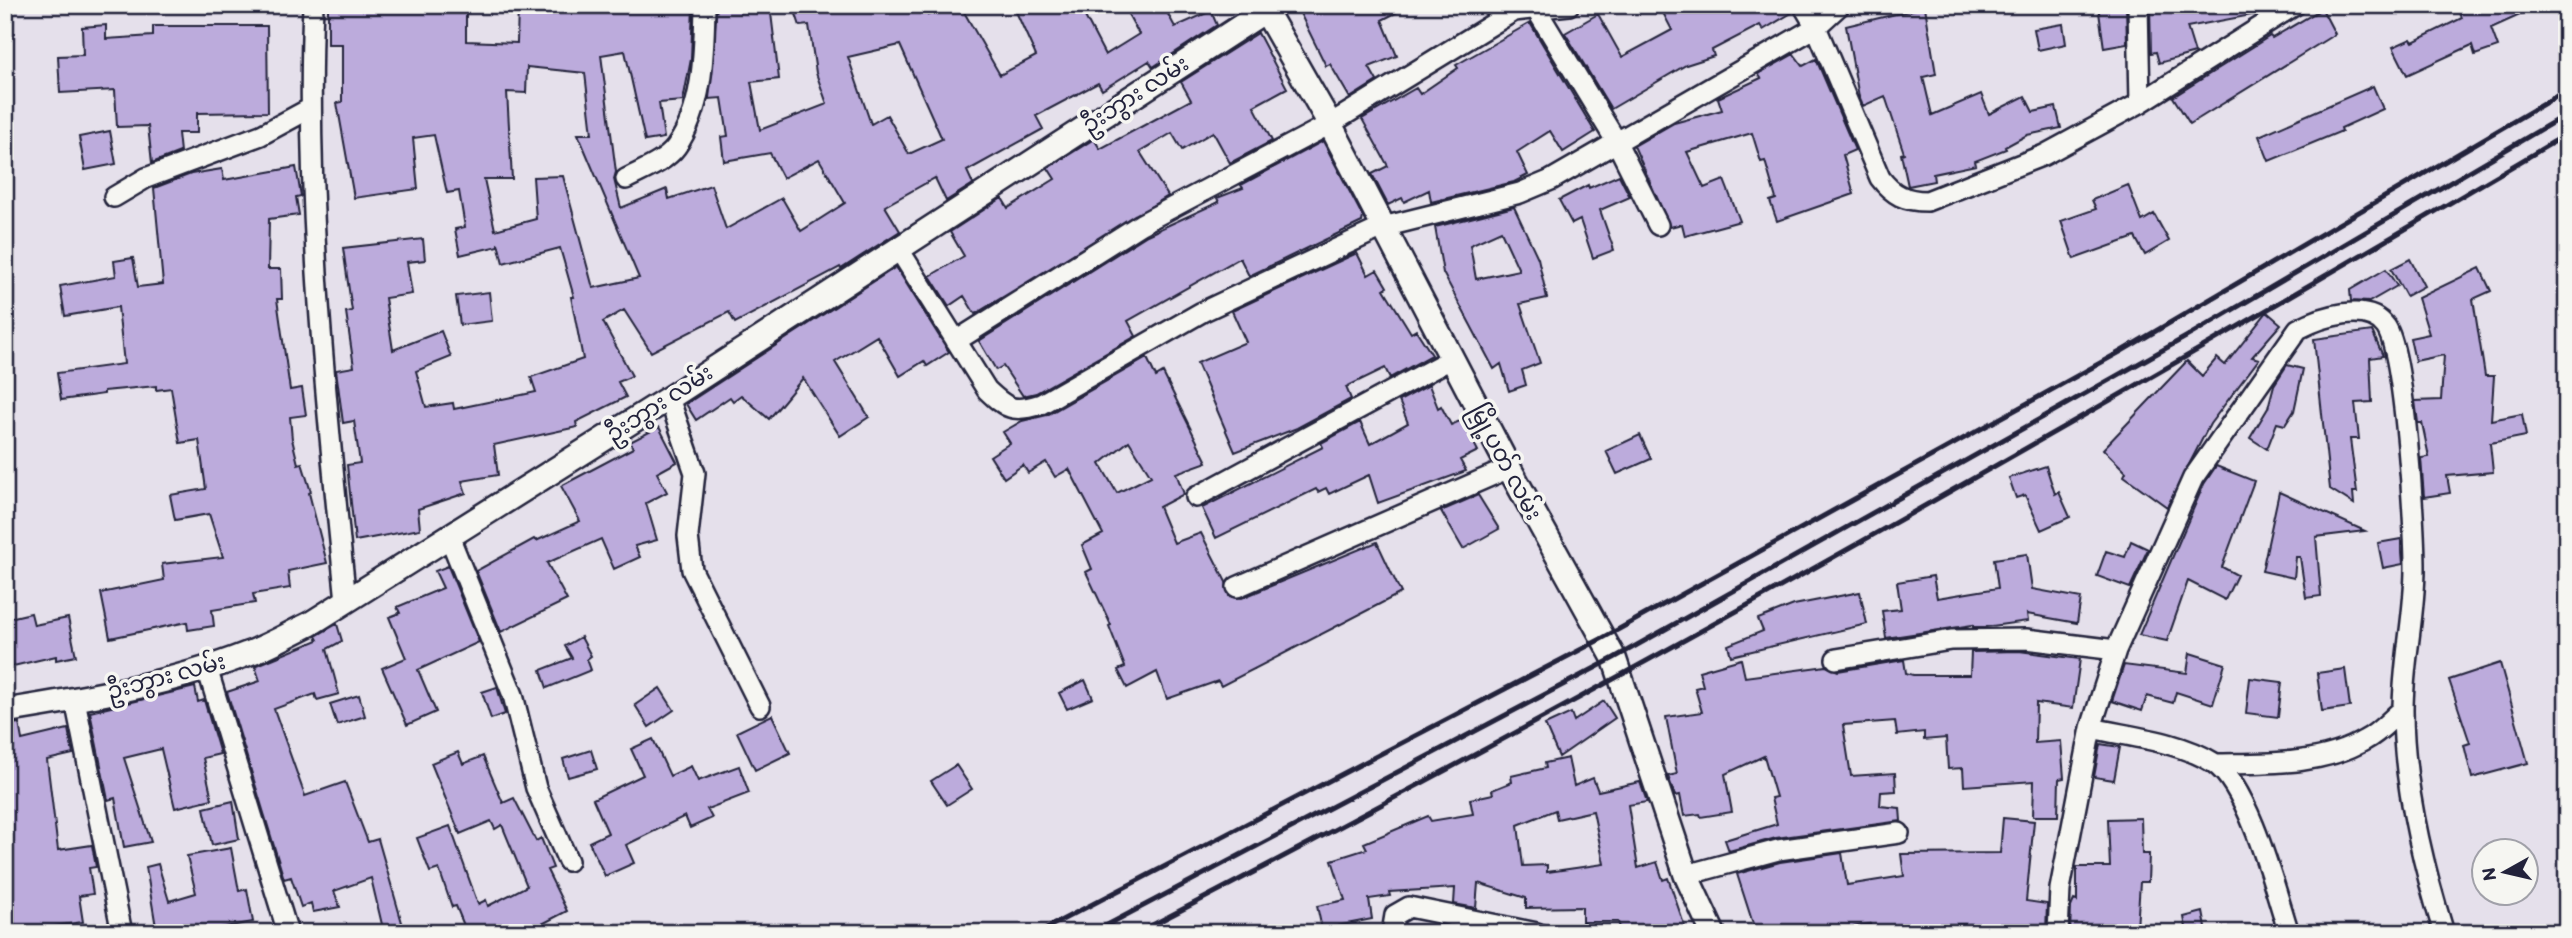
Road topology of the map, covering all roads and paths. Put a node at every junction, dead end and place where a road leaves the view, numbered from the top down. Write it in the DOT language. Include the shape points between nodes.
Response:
graph roads {
  1 [pos="313,5"];
  2 [pos="705,5"];
  3 [pos="1569,5"];
  4 [pos="1803,5"];
  5 [pos="1840,5"];
  6 [pos="2138,5"];
  7 [pos="2295,5"];
  8 [pos="1268,7"];
  9 [pos="1536,9"];
  10 [pos="1816,27"];
  11 [pos="2140,103"];
  12 [pos="309,109"];
  13 [pos="1330,124"];
  14 [pos="1616,141"];
  15 [pos="626,178"];
  16 [pos="114,197"];
  17 [pos="1658,225"];
  18 [pos="1383,227"];
  19 [pos="898,248"];
  20 [pos="956,341"];
  21 [pos="1451,359"];
  22 [pos="668,398"];
  23 [pos="1508,468"];
  24 [pos="1196,497"];
  25 [pos="449,536"];
  26 [pos="1237,587"];
  27 [pos="346,601"];
  28 [pos="2116,650"];
  29 [pos="1836,659"];
  30 [pos="206,668"];
  31 [pos="75,700"];
  32 [pos="760,706"];
  33 [pos="2403,709"];
  34 [pos="5,710"];
  35 [pos="2091,728"];
  36 [pos="2216,764"];
  37 [pos="1899,833"];
  38 [pos="568,861"];
  39 [pos="1686,875"];
  40 [pos="1392,930"];
  41 [pos="122,933"];
  42 [pos="288,933"];
  43 [pos="1537,933"];
  44 [pos="1713,933"];
  45 [pos="2058,933"];
  46 [pos="2289,933"];
  47 [pos="2444,933"];
  1 -- 12 [label="street"];
  2 -- 15 [label="street" via="698,100 693,112 676,148"];
  3 -- 9 [label="street"];
  4 -- 10 [label="street"];
  5 -- 10 [label="street"];
  6 -- 11 [label="street"];
  7 -- 11 [label="street"];
  8 -- 13 [label="street, မြို့ပတ် လမ်း"];
  8 -- 19 [label="street, ဦးဘွား လမ်း"];
  9 -- 13 [label="street" via="1514,11"];
  9 -- 14 [label="street"];
  10 -- 11 [label="street" via="1880,178 1889,190 1908,201 1927,201 2044,155"];
  10 -- 14 [label="street"];
  12 -- 16 [label="street" via="261,135 146,178"];
  12 -- 27 [label="street" via="321,357"];
  13 -- 18 [label="street, မြို့ပတ် လမ်း"];
  13 -- 20 [label="street" via="1141,224"];
  14 -- 17 [label="street"];
  14 -- 18 [label="street" via="1520,193"];
  18 -- 20 [label="street" via="1202,312 1041,404 1022,410 1005,407 987,390"];
  18 -- 21 [label="street, မြို့ပတ် လမ်း"];
  19 -- 20 [label="street"];
  19 -- 22 [label="street, ဦးဘွား လမ်း"];
  21 -- 23 [label="street, မြို့ပတ် လမ်း"];
  21 -- 24 [label="street"];
  22 -- 25 [label="street, ဦးဘွား လမ်း"];
  22 -- 32 [label="street" via="695,473 688,536 692,570"];
  23 -- 26 [label="street"];
  23 -- 39 [label="street, မြို့ပတ် လမ်း" via="1614,658"];
  25 -- 27 [label="street, ဦးဘွား လမ်း"];
  25 -- 38 [label="street" via="513,695 536,788"];
  27 -- 30 [label="street, ဦးဘွား လမ်း" via="248,654"];
  28 -- 29 [label="street" via="2026,639 1951,640"];
  28 -- 33 [label="street" via="2193,478 2289,339 2298,329 2325,317 2366,314 2385,325 2394,341 2403,397 2415,568"];
  28 -- 35 [label="street"];
  30 -- 31 [label="street, ဦးဘွား လမ်း"];
  30 -- 42 [label="street"];
  31 -- 34 [label="street, ဦးဘွား လမ်း"];
  31 -- 41 [label="street"];
  33 -- 36 [label="street" via="2366,740 2331,754 2283,763"];
  33 -- 47 [label="street" via="2406,777"];
  35 -- 36 [label="street" via="2178,747"];
  35 -- 45 [label="street" via="2060,889"];
  36 -- 46 [label="street" via="2241,798"];
  37 -- 39 [label="street" via="1778,850"];
  39 -- 44 [label="street, မြို့ပတ် လမ်း"];
  40 -- 43 [label="street" via="1399,911 1409,907"];
}
